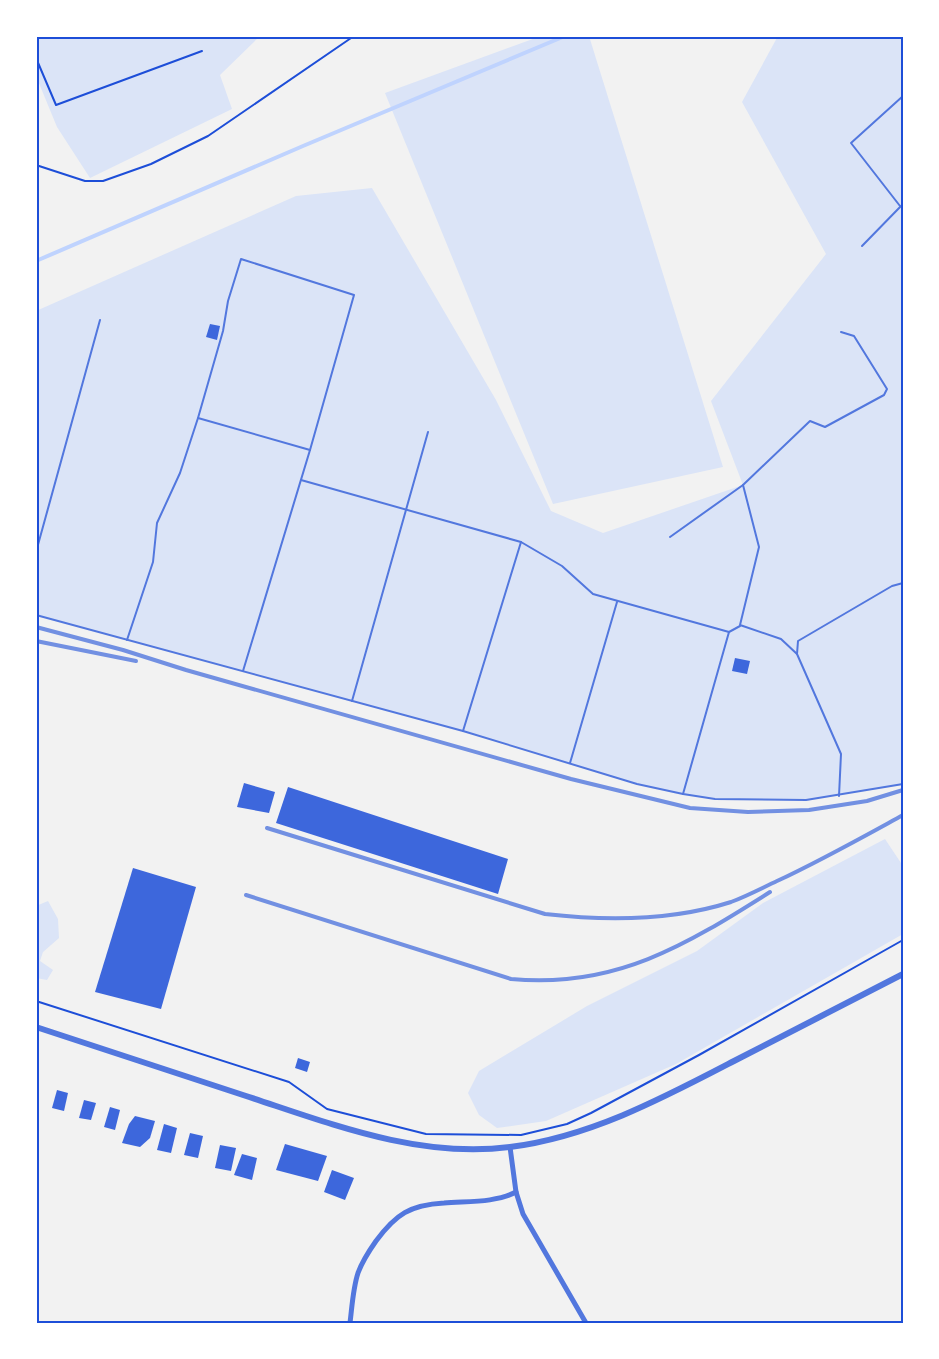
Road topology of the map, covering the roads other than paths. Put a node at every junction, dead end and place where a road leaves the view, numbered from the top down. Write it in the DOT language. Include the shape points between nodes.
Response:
graph roads {
  1 [pos="903,96"];
  2 [pos="903,204"];
  3 [pos="900,206"];
  4 [pos="862,246"];
  5 [pos="100,320"];
  6 [pos="841,332"];
  7 [pos="198,418"];
  8 [pos="428,432"];
  9 [pos="310,450"];
  10 [pos="301,480"];
  11 [pos="743,485"];
  12 [pos="406,508"];
  13 [pos="670,537"];
  14 [pos="521,542"];
  15 [pos="36,552"];
  16 [pos="903,583"];
  17 [pos="618,601"];
  18 [pos="36,615"];
  19 [pos="741,625"];
  20 [pos="729,633"];
  21 [pos="127,640"];
  22 [pos="797,654"];
  23 [pos="243,671"];
  24 [pos="352,701"];
  25 [pos="463,731"];
  26 [pos="570,763"];
  27 [pos="903,784"];
  28 [pos="683,794"];
  29 [pos="839,796"];
  30 [pos="903,974"];
  31 [pos="36,1027"];
  32 [pos="510,1147"];
  33 [pos="516,1192"];
  34 [pos="350,1323"];
  35 [pos="586,1323"];
  1 -- 3 [label="lane" via="851,143"];
  2 -- 3 [label="lane"];
  3 -- 4 [label="lane"];
  5 -- 15 [label="lane"];
  6 -- 11 [label="lane" via="854,336 887,389 884,395 825,427 810,422"];
  7 -- 9 [label="lane"];
  7 -- 9 [label="lane" via="241,259 354,295"];
  7 -- 21 [label="lane" via="158,523 153,562"];
  8 -- 12 [label="lane"];
  9 -- 10 [label="lane"];
  10 -- 12 [label="lane"];
  10 -- 23 [label="lane"];
  11 -- 13 [label="lane"];
  11 -- 19 [label="lane" via="759,547"];
  12 -- 14 [label="lane"];
  12 -- 24 [label="lane"];
  14 -- 17 [label="lane" via="562,566 593,594"];
  14 -- 25 [label="lane"];
  16 -- 22 [label="lane" via="798,642"];
  17 -- 20 [label="lane"];
  17 -- 26 [label="lane"];
  18 -- 21 [label="lane"];
  19 -- 20 [label="lane"];
  19 -- 22 [label="lane" via="781,639"];
  20 -- 28 [label="lane"];
  21 -- 23 [label="lane"];
  22 -- 29 [label="lane" via="841,754"];
  23 -- 24 [label="lane"];
  24 -- 25 [label="lane"];
  25 -- 26 [label="lane"];
  26 -- 28 [label="lane"];
  27 -- 29 [label="lane"];
  28 -- 29 [label="lane" via="715,799 806,800"];
  30 -- 32 [label="street" via="653,1103 562,1137"];
  31 -- 32 [label="street" via="382,1137 469,1150"];
  32 -- 33 [label="street"];
  33 -- 34 [label="street" via="487,1200 425,1204 394,1218 367,1254 358,1274"];
  33 -- 35 [label="street" via="523,1214"];
}
